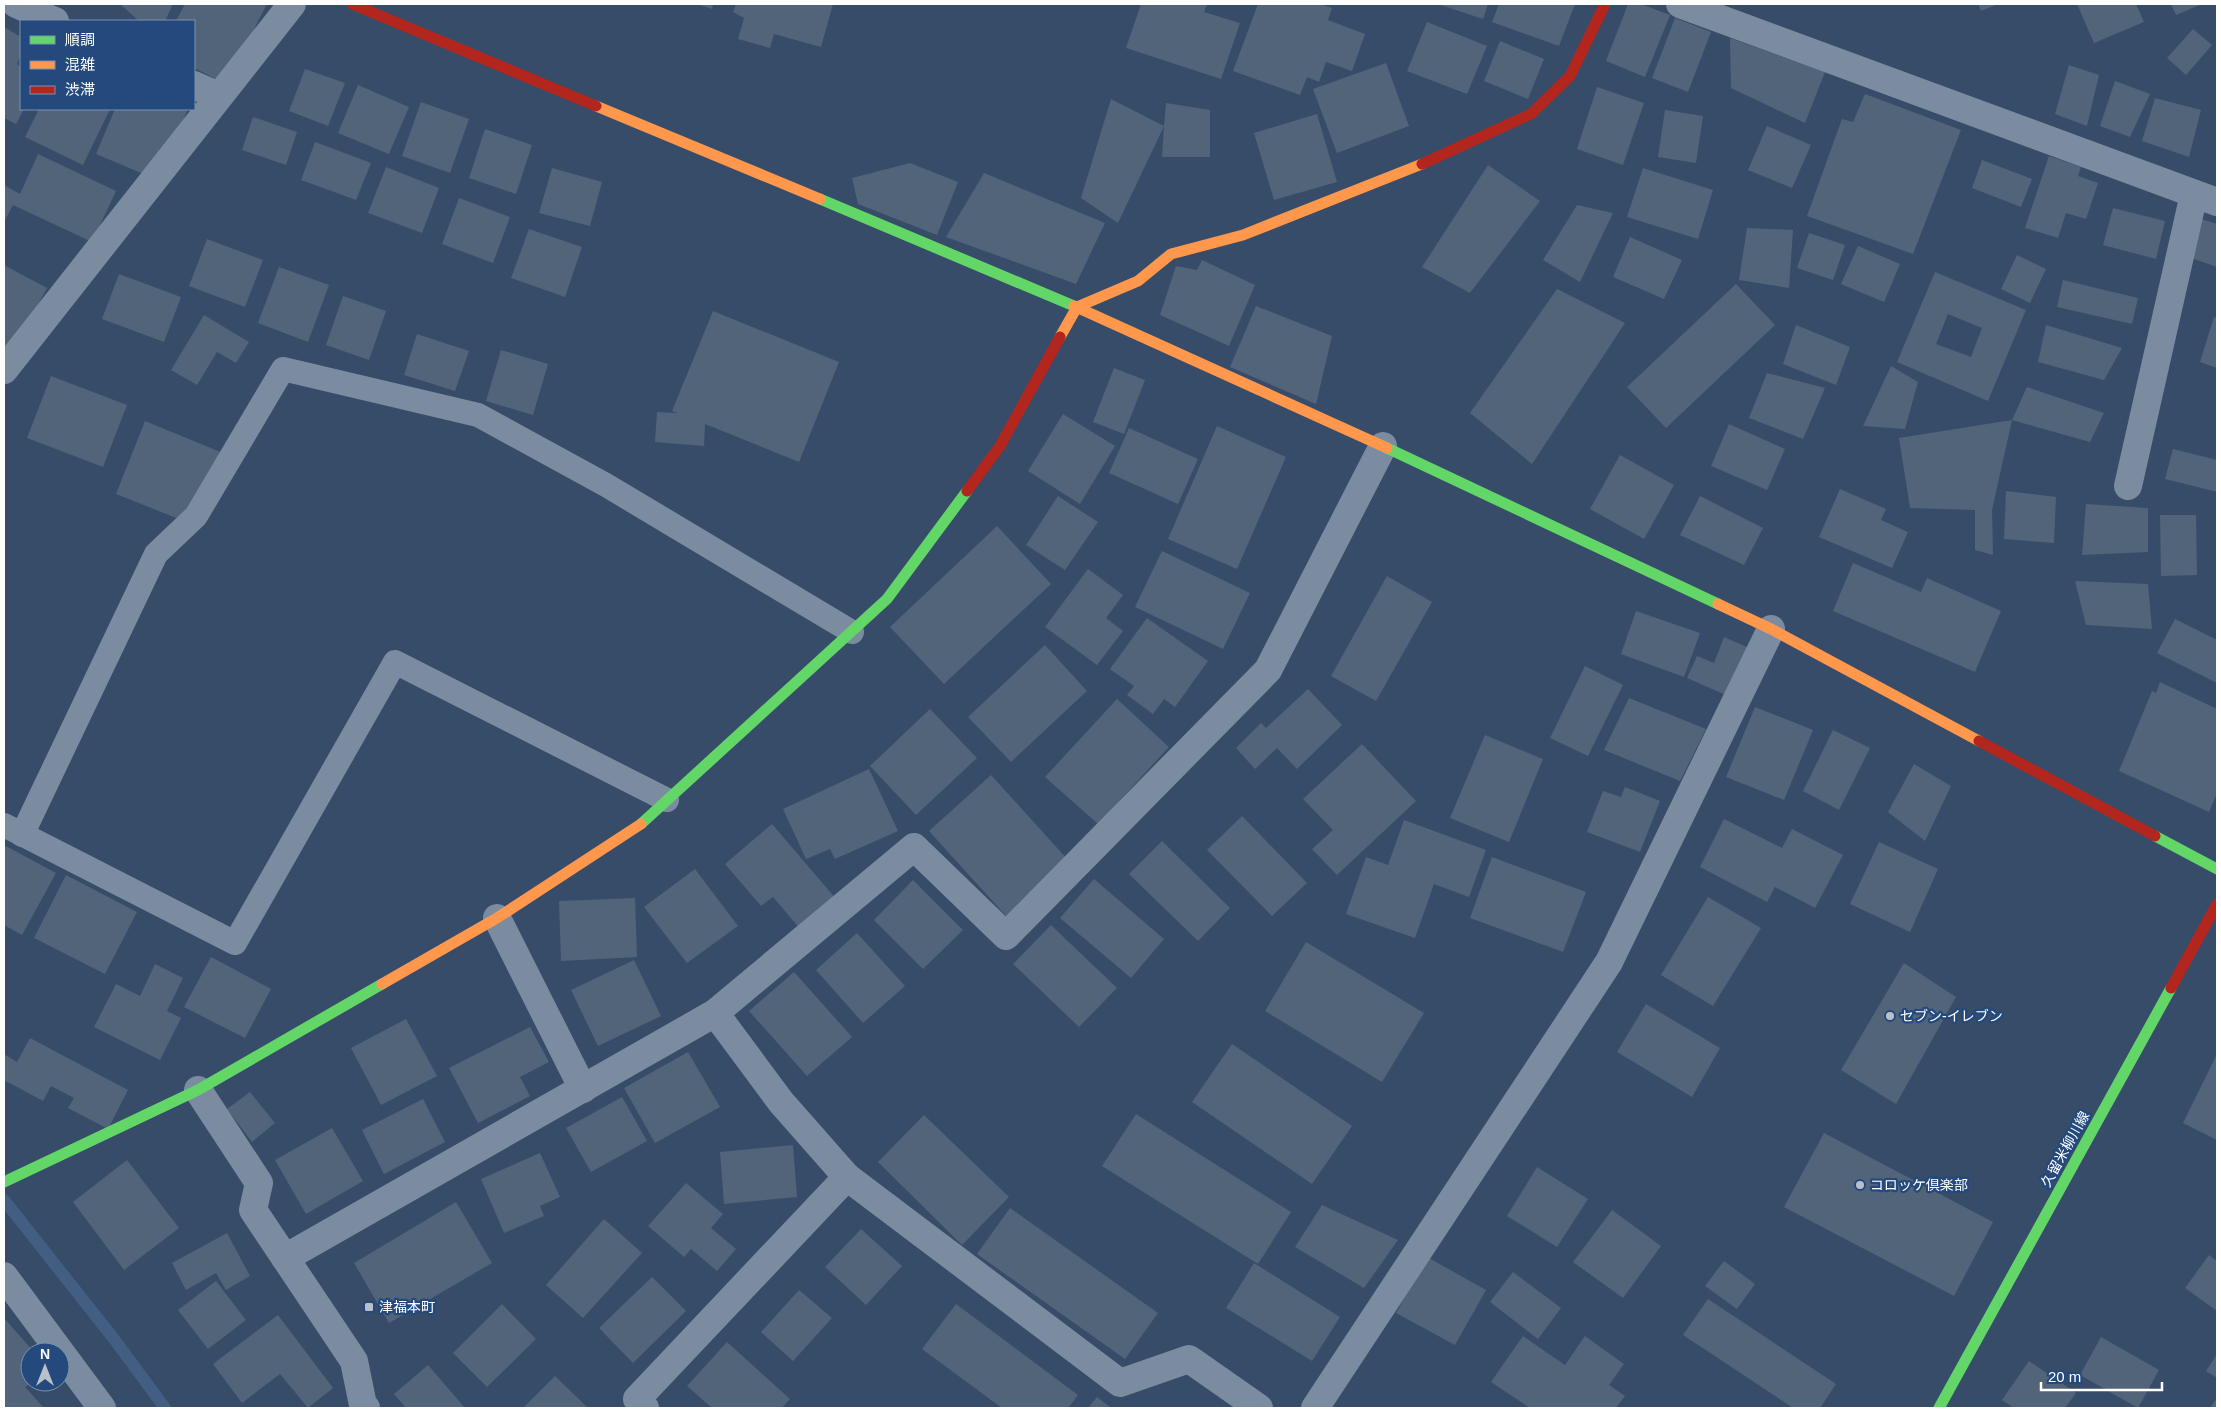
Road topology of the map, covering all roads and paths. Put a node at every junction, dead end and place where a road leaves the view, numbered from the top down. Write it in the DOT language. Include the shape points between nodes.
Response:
graph roads {
  1 [pos="16,4"];
  2 [pos="292,4"];
  3 [pos="352,4"];
  4 [pos="1605,4"];
  5 [pos="1680,4"];
  6 [pos="53,20"];
  7 [pos="195,85"];
  8 [pos="219,96"];
  9 [pos="2206,198"];
  10 [pos="1078,307"];
  11 [pos="4,370"];
  12 [pos="1383,446"];
  13 [pos="2128,486"];
  14 [pos="1771,629"];
  15 [pos="852,632"];
  16 [pos="667,800"];
  17 [pos="13,830"];
  18 [pos="2217,870"];
  19 [pos="2217,904"];
  20 [pos="496,918"];
  21 [pos="715,1013"];
  22 [pos="583,1088"];
  23 [pos="198,1090"];
  24 [pos="847,1177"];
  25 [pos="4,1182"];
  26 [pos="285,1258"];
  27 [pos="4,1276"];
  28 [pos="102,1408"];
  29 [pos="366,1408"];
  30 [pos="645,1408"];
  31 [pos="1259,1408"];
  32 [pos="1316,1408"];
  33 [pos="1939,1408"];
  1 -- 6 [label="street"];
  2 -- 8 [label="street"];
  3 -- 10 [label="street"];
  4 -- 10 [label="street" via="1570,76 1531,114 1414,168 1243,235 1171,254 1138,281"];
  5 -- 9 [label="street"];
  7 -- 8 [label="street"];
  8 -- 11 [label="street"];
  9 -- 13 [label="street"];
  10 -- 12 [label="street"];
  10 -- 15 [label="street" via="1000,446 887,599"];
  12 -- 14 [label="street"];
  12 -- 21 [label="street" via="1268,670 1006,936 914,846"];
  14 -- 18 [label="street"];
  14 -- 32 [label="street" via="1609,962"];
  15 -- 16 [label="street"];
  15 -- 17 [label="lane" via="606,486 478,415 282,369 196,516 156,554"];
  16 -- 17 [label="lane" via="395,662 234,943"];
  16 -- 20 [label="street" via="636,828"];
  19 -- 33 [label="street, 久留米柳川線"];
  20 -- 22 [label="street"];
  20 -- 23 [label="street"];
  21 -- 22 [label="street"];
  21 -- 24 [label="street" via="781,1102"];
  22 -- 26 [label="street"];
  23 -- 25 [label="street"];
  23 -- 26 [label="street" via="259,1183 253,1210"];
  24 -- 30 [label="street" via="637,1399"];
  24 -- 31 [label="street" via="1120,1383 1189,1360"];
  26 -- 29 [label="street" via="354,1362"];
  27 -- 28 [label="street"];
}
